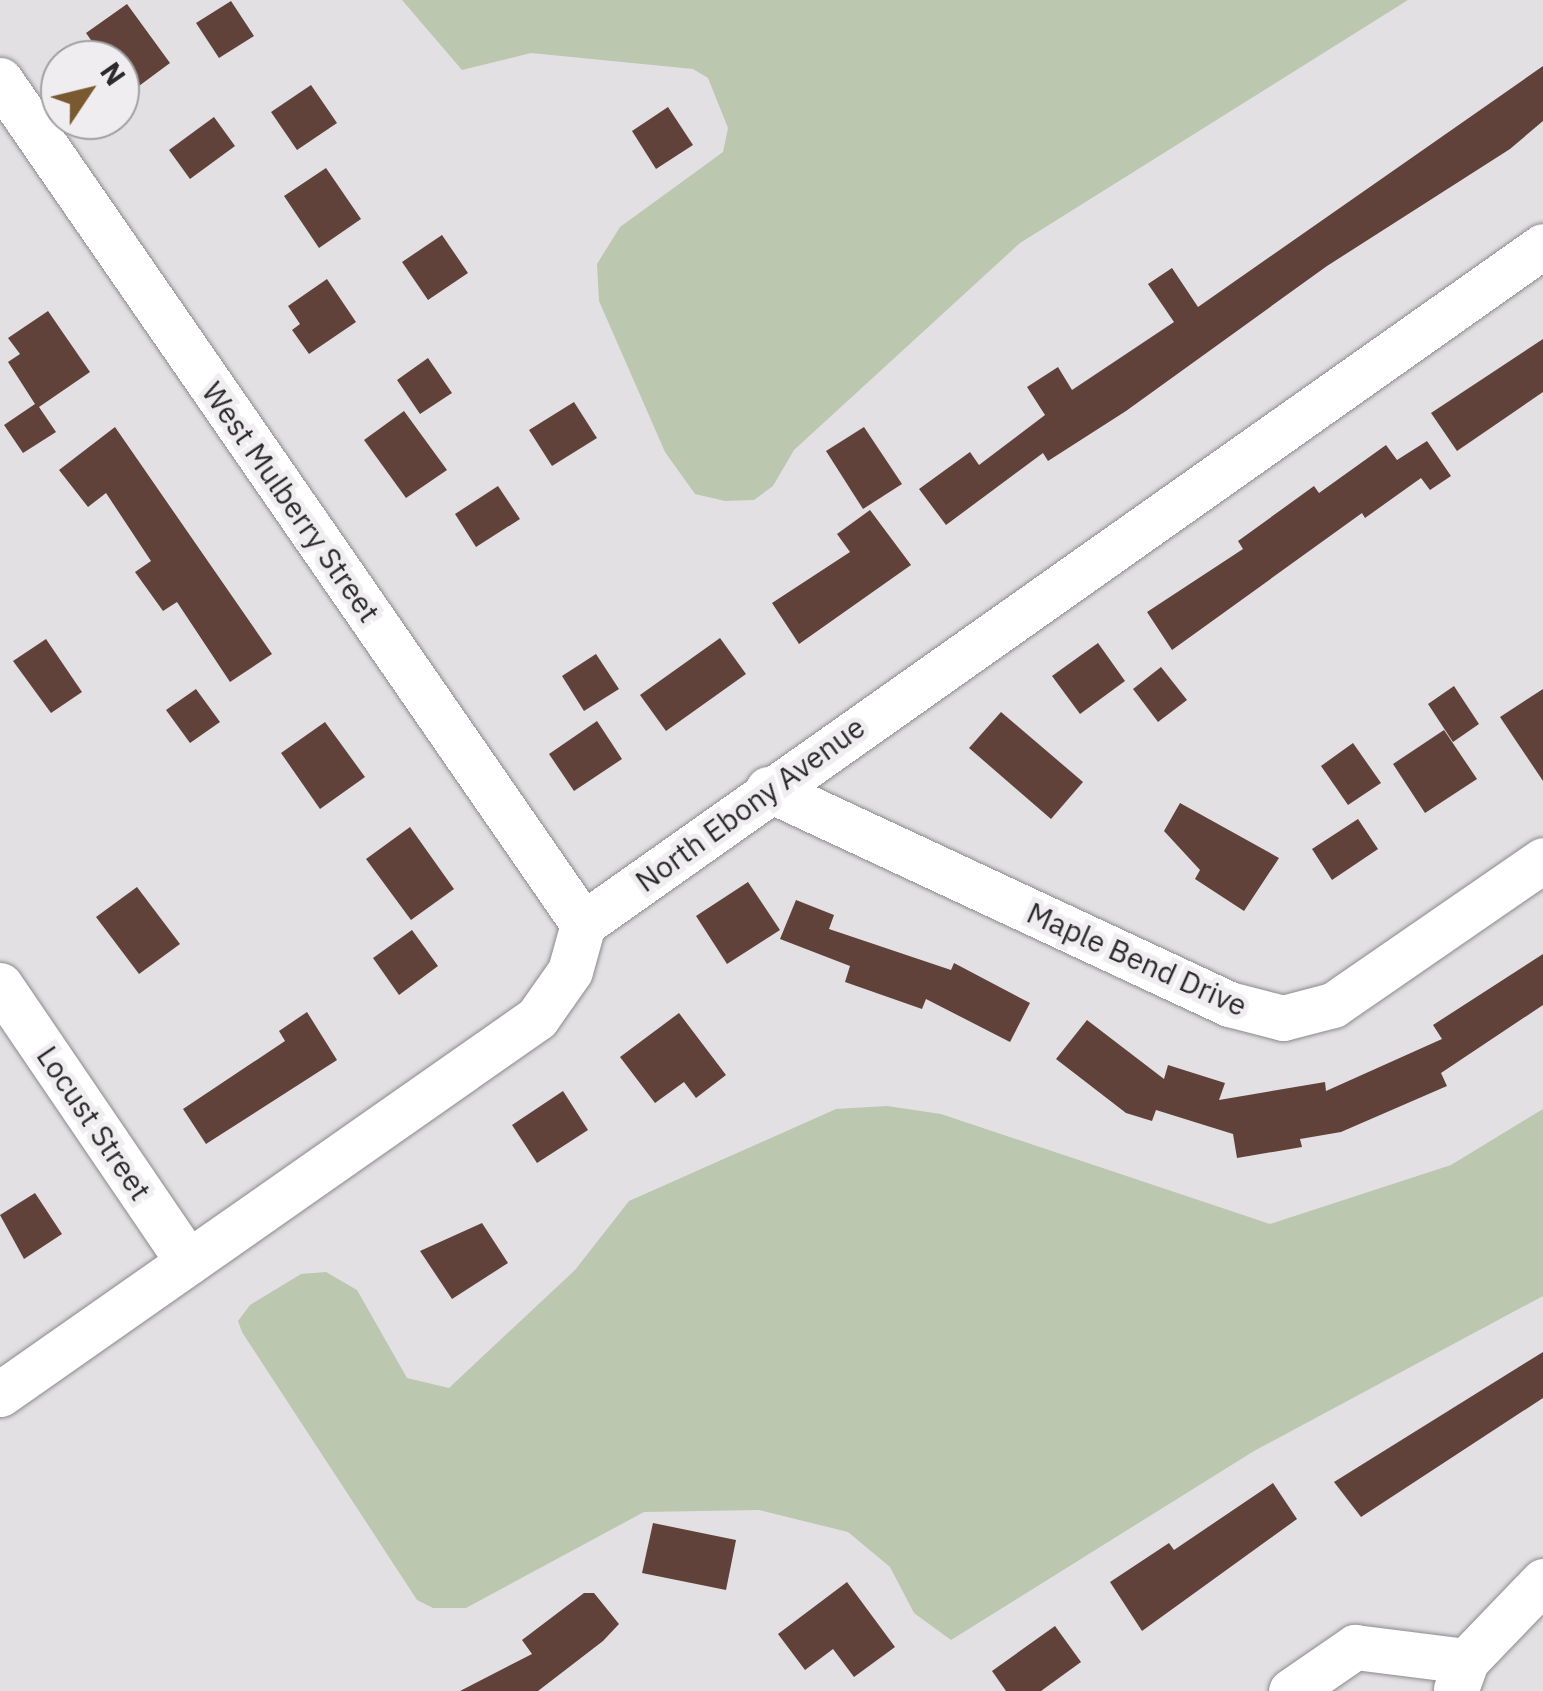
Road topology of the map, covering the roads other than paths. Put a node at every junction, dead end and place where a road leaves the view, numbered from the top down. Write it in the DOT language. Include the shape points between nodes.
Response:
graph roads {
  1 [pos="0,80"];
  2 [pos="1543,246"];
  3 [pos="768,789"];
  4 [pos="1543,860"];
  5 [pos="582,924"];
  6 [pos="0,985"];
  7 [pos="188,1262"];
  8 [pos="0,1394"];
  9 [pos="1543,1581"];
  10 [pos="1460,1676"];
  11 [pos="1291,1691"];
  1 -- 5 [label="street, West Mulberry Street"];
  2 -- 3 [label="street, North Ebony Avenue"];
  3 -- 4 [label="street, Maple Bend Drive" via="1229,1004 1283,1018 1333,1005"];
  3 -- 5 [label="street, North Ebony Avenue"];
  5 -- 7 [label="street" via="552,1005"];
  6 -- 7 [label="street, Locust Street"];
  7 -- 8 [label="street"];
  9 -- 10 [label="street"];
  10 -- 11 [label="street" via="1355,1647"];
}
